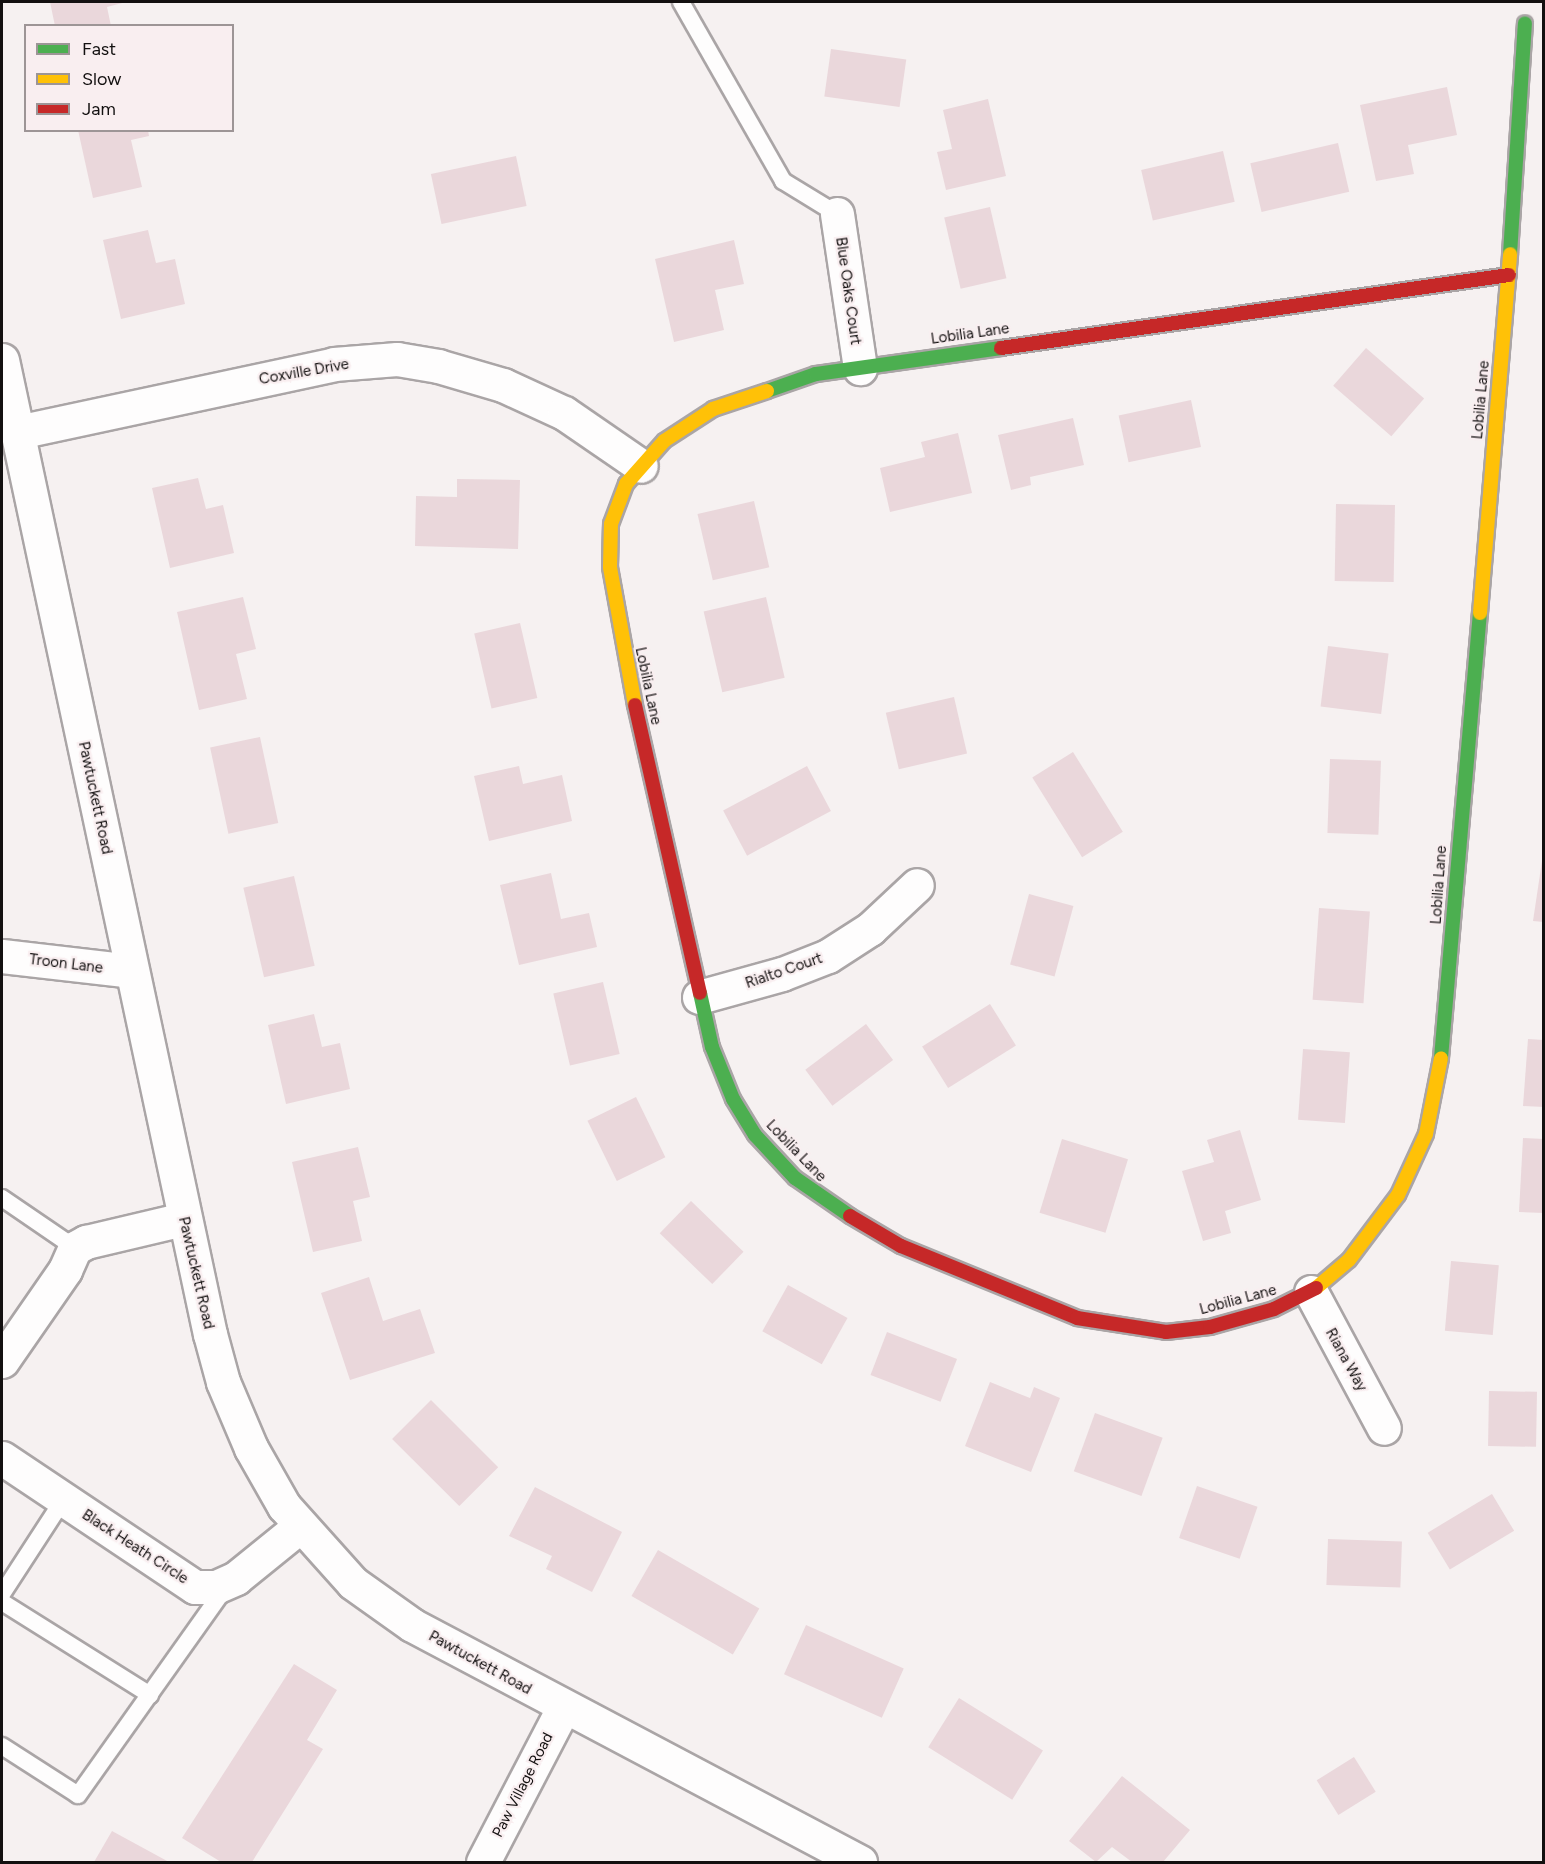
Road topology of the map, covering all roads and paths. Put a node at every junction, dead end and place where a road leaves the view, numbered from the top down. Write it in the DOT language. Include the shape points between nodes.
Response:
graph roads {
  1 [pos="681,2"];
  2 [pos="1525,23"];
  3 [pos="837,214"];
  4 [pos="1509,275"];
  5 [pos="2,360"];
  6 [pos="860,368"];
  7 [pos="18,432"];
  8 [pos="641,466"];
  9 [pos="918,885"];
  10 [pos="2,956"];
  11 [pos="131,971"];
  12 [pos="699,997"];
  13 [pos="2,1198"];
  14 [pos="183,1219"];
  15 [pos="75,1248"];
  16 [pos="1311,1292"];
  17 [pos="6,1344"];
  18 [pos="1384,1428"];
  19 [pos="2,1458"];
  20 [pos="63,1500"];
  21 [pos="299,1527"];
  22 [pos="230,1581"];
  23 [pos="2,1594"];
  24 [pos="2,1602"];
  25 [pos="150,1695"];
  26 [pos="563,1708"];
  27 [pos="2,1746"];
  28 [pos="483,1863"];
  29 [pos="860,1863"];
  1 -- 3 [label="lane" via="783,181"];
  2 -- 4 [label="street, Lobilia Lane"];
  3 -- 6 [label="street, Blue Oaks Court"];
  4 -- 6 [label="street, Lobilia Lane"];
  4 -- 16 [label="street, Lobilia Lane" via="1436,1097 1425,1134 1398,1195 1349,1260"];
  5 -- 7 [label="street, Pawtuckett Road"];
  6 -- 8 [label="street, Lobilia Lane" via="816,374 713,409 664,441"];
  7 -- 8 [label="street, Coxville Drive" via="334,364 397,359 503,385 564,413"];
  7 -- 11 [label="street, Pawtuckett Road"];
  8 -- 12 [label="street, Lobilia Lane" via="626,484 611,524 610,567 619,632"];
  9 -- 12 [label="street, Rialto Court" via="870,929 828,956 783,974"];
  10 -- 11 [label="street, Troon Lane"];
  11 -- 14 [label="street, Pawtuckett Road"];
  12 -- 16 [label="street, Lobilia Lane" via="733,1100 755,1135 823,1201 901,1246 1068,1315 1134,1329 1166,1332 1210,1326 1274,1309"];
  13 -- 15 [label="lane"];
  14 -- 15 [label="street"];
  14 -- 21 [label="street, Pawtuckett Road" via="223,1382 251,1448"];
  15 -- 17 [label="street" via="65,1270"];
  16 -- 18 [label="street, Riana Way"];
  19 -- 20 [label="street, Black Heath Circle"];
  20 -- 22 [label="street, Black Heath Circle" via="195,1587 216,1587"];
  20 -- 23 [label="lane"];
  21 -- 22 [label="street, Black Heath Circle"];
  21 -- 26 [label="street, Pawtuckett Road" via="353,1583 412,1625"];
  22 -- 25 [label="lane"];
  24 -- 25 [label="lane"];
  25 -- 27 [label="lane" via="78,1795"];
  26 -- 28 [label="street, Paw Village Road"];
  26 -- 29 [label="street, Pawtuckett Road"];
}
